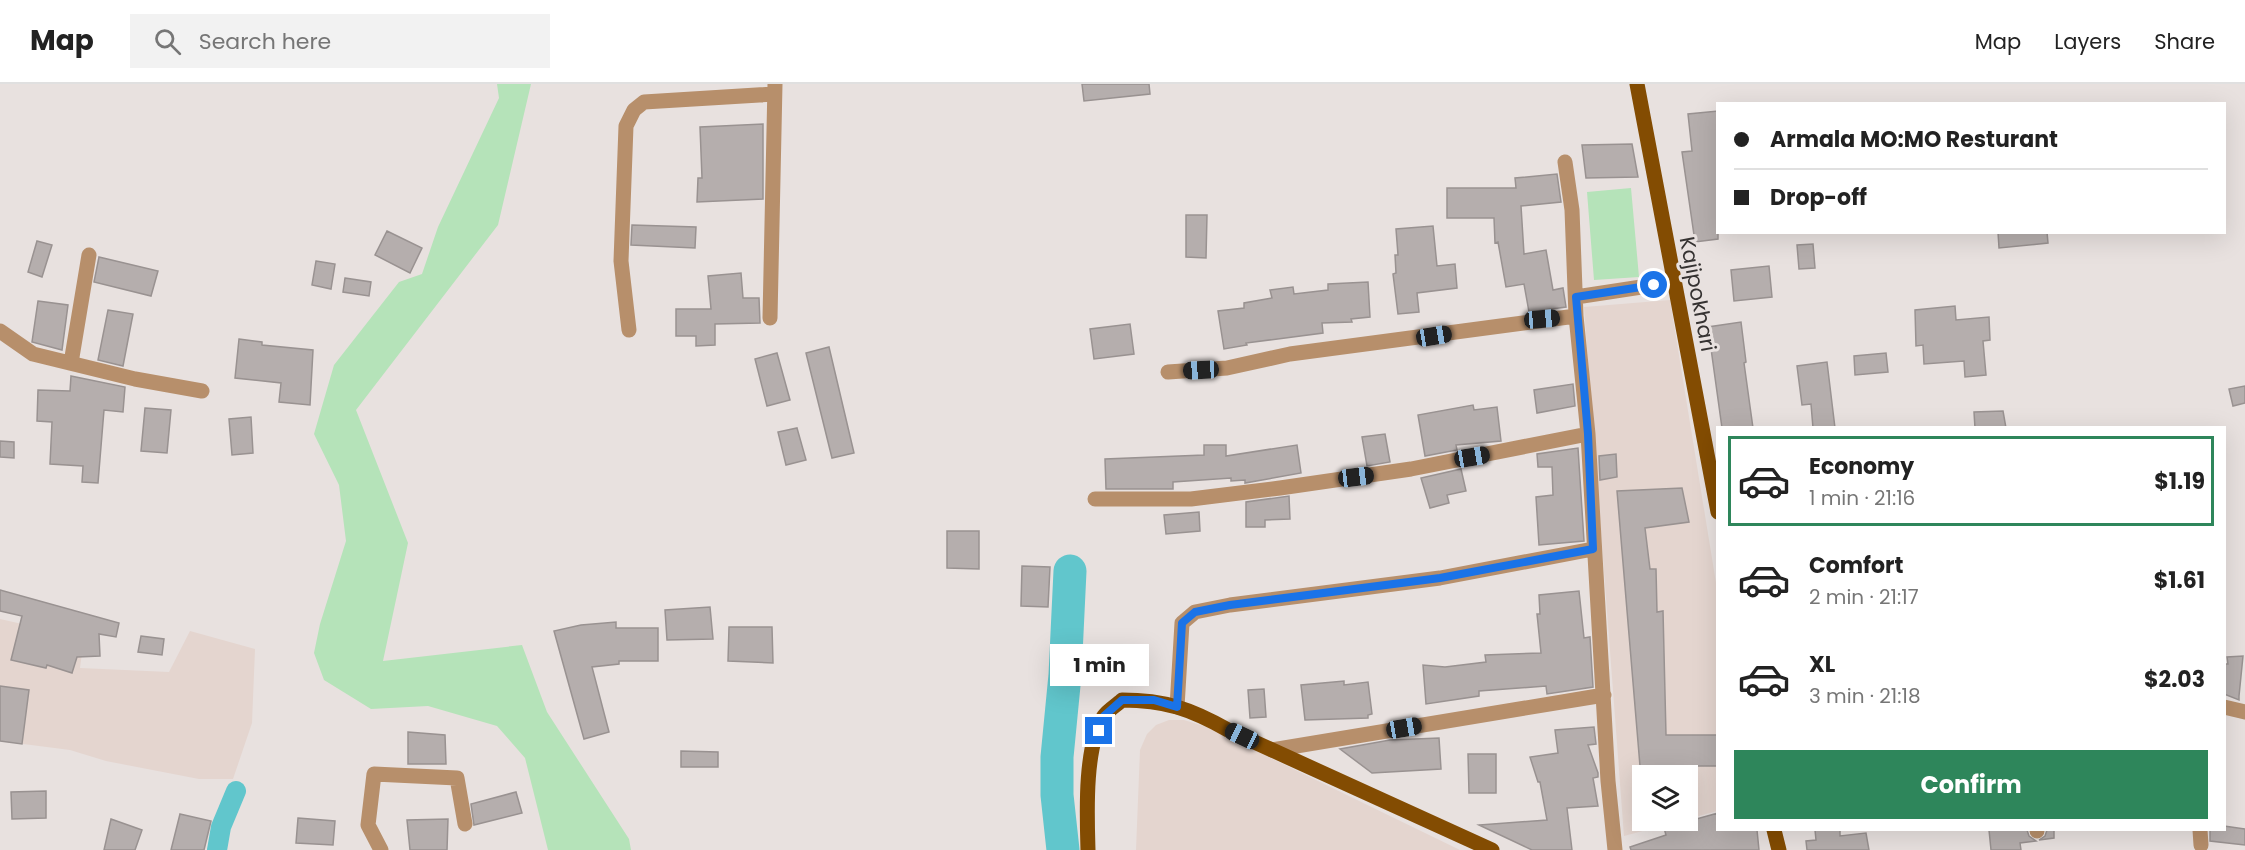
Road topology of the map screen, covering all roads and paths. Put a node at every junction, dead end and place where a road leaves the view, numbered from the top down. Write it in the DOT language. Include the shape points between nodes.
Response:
graph roads {
  1 [pos="1637,84"];
  2 [pos="775,89"];
  3 [pos="1565,162"];
  4 [pos="89,255"];
  5 [pos="1674,282"];
  6 [pos="1576,297"];
  7 [pos="1576,316"];
  8 [pos="770,318"];
  9 [pos="629,330"];
  10 [pos="0,331"];
  11 [pos="71,363"];
  12 [pos="1168,372"];
  13 [pos="202,391"];
  14 [pos="1588,434"];
  15 [pos="1095,499"];
  16 [pos="1716,502"];
  17 [pos="1593,549"];
  18 [pos="1604,695"];
  19 [pos="1177,707"];
  20 [pos="2226,707"];
  21 [pos="2245,712"];
  22 [pos="1272,750"];
  23 [pos="465,824"];
  24 [pos="1774,831"];
  25 [pos="381,850"];
  26 [pos="1089,850"];
  27 [pos="1492,850"];
  28 [pos="1615,850"];
  29 [pos="1779,850"];
  1 -- 5 [label="main road, Kajipokhari"];
  2 -- 8 [label="street"];
  2 -- 9 [label="street" via="644,102 634,110 627,126 621,261"];
  3 -- 6 [label="street" via="1572,210"];
  4 -- 11 [label="street"];
  5 -- 6 [label="street"];
  5 -- 16 [label="main road, Kajipokhari"];
  6 -- 7 [label="street"];
  7 -- 12 [label="street" via="1290,354 1227,368"];
  7 -- 14 [label="street"];
  10 -- 11 [label="street" via="33,354"];
  11 -- 13 [label="street"];
  14 -- 15 [label="street" via="1411,469 1269,490 1191,499"];
  14 -- 17 [label="street"];
  17 -- 18 [label="street"];
  17 -- 19 [label="street" via="1440,578 1195,612 1182,623"];
  18 -- 22 [label="street"];
  18 -- 28 [label="street"];
  19 -- 22 [label="main road"];
  19 -- 26 [label="main road" via="1154,700 1122,700 1104,716 1086,790"];
  20 -- 21 [label="street"];
  22 -- 27 [label="main road"];
  23 -- 25 [label="street" via="457,778 374,774 368,825"];
  24 -- 29 [label="main road"];
}
